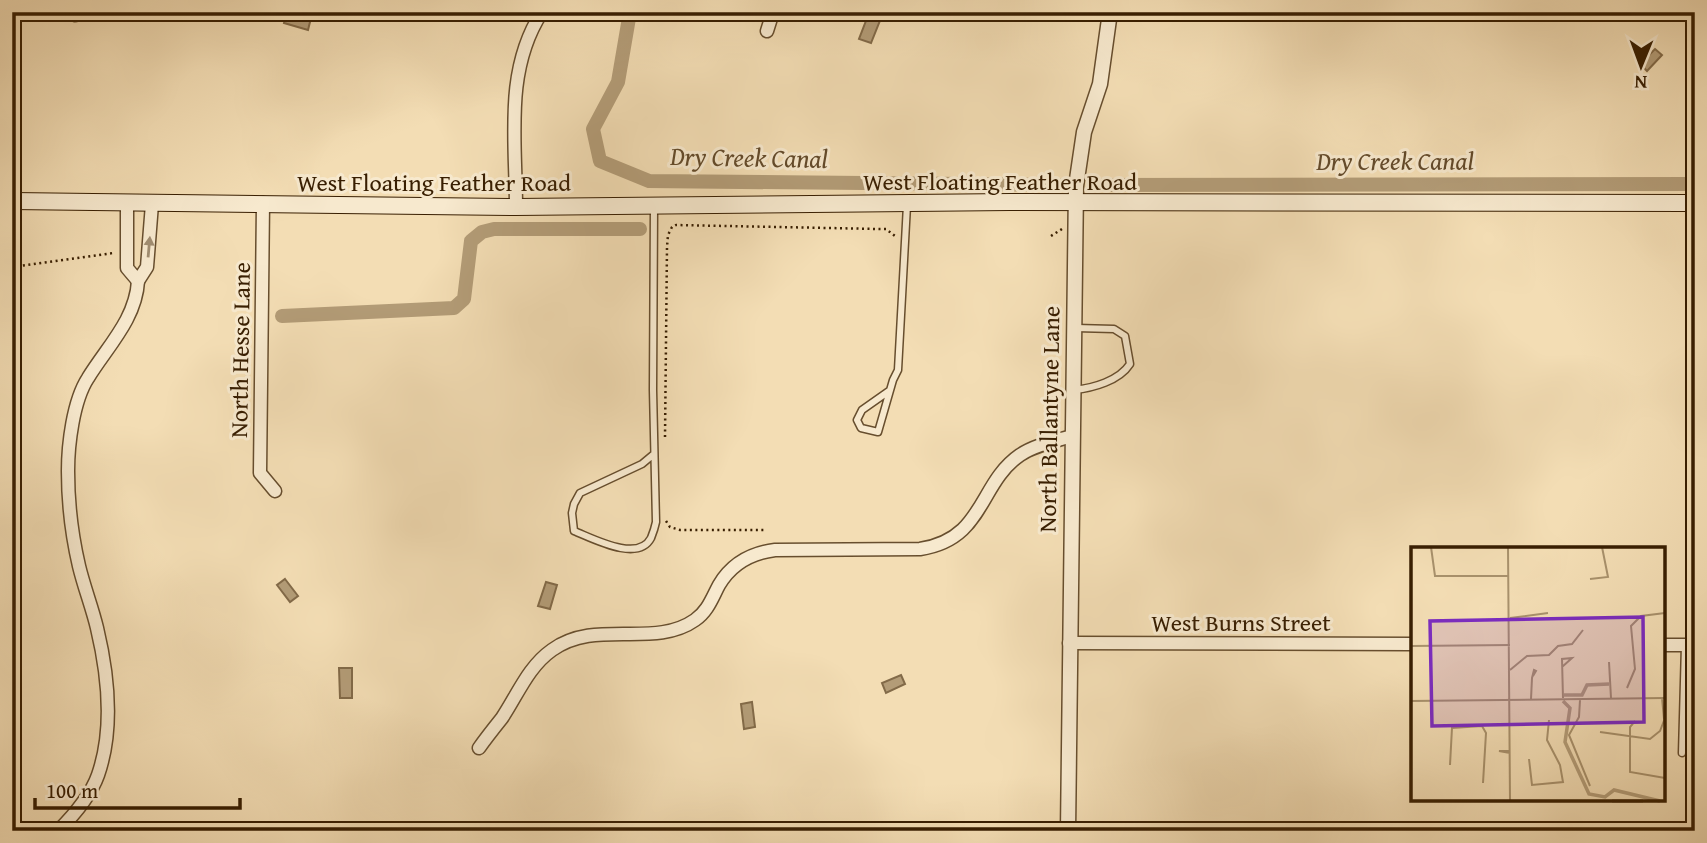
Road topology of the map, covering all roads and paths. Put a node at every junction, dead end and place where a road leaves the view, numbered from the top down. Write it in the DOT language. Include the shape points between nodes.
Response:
graph roads {
  1 [pos="542,12"];
  2 [pos="773,12"];
  3 [pos="1110,12"];
  4 [pos="767,31"];
  5 [pos="12,201"];
  6 [pos="908,203"];
  7 [pos="1695,203"];
  8 [pos="127,204"];
  9 [pos="152,204"];
  10 [pos="263,204"];
  11 [pos="1075,204"];
  12 [pos="654,205"];
  13 [pos="516,207"];
  14 [pos="1065,228"];
  15 [pos="1051,236"];
  16 [pos="898,238"];
  17 [pos="114,253"];
  18 [pos="12,267"];
  19 [pos="138,281"];
  20 [pos="1073,328"];
  21 [pos="1073,390"];
  22 [pos="889,391"];
  23 [pos="1072,436"];
  24 [pos="665,440"];
  25 [pos="654,454"];
  26 [pos="275,491"];
  27 [pos="665,519"];
  28 [pos="765,530"];
  29 [pos="1069,643"];
  30 [pos="1411,644"];
  31 [pos="1665,645"];
  32 [pos="1690,645"];
  33 [pos="479,748"];
  34 [pos="1682,753"];
  35 [pos="58,831"];
  36 [pos="1068,831"];
  1 -- 13 [label="street" via="528,36 517,73"];
  2 -- 4 [label="street"];
  3 -- 11 [label="street, North Ballantyne Lane" via="1100,84 1080,150"];
  5 -- 8 [label="main road, West Floating Feather Road"];
  6 -- 11 [label="main road, West Floating Feather Road"];
  6 -- 12 [label="main road, West Floating Feather Road"];
  6 -- 22 [label="lane" via="898,370"];
  7 -- 11 [label="main road, West Floating Feather Road"];
  8 -- 9 [label="main road, West Floating Feather Road"];
  8 -- 19 [label="street" via="127,268"];
  9 -- 10 [label="main road, West Floating Feather Road"];
  19 -- 9 [label="street, one-way" via="147,267"];
  10 -- 13 [label="main road, West Floating Feather Road"];
  10 -- 26 [label="street, North Hesse Lane" via="260,473"];
  11 -- 20 [label="street, North Ballantyne Lane"];
  12 -- 13 [label="main road, West Floating Feather Road"];
  12 -- 25 [label="lane"];
  14 -- 15 [label="path"];
  16 -- 24 [label="path" via="886,229 672,227 667,247"];
  17 -- 18 [label="path"];
  19 -- 35 [label="street" via="137,298 111,347 86,380 71,427 68,472 73,533 97,629 107,696 107,742 98,777"];
  20 -- 21 [label="street, North Ballantyne Lane"];
  20 -- 21 [label="lane" via="1114,328 1125,336 1130,364 1112,379"];
  21 -- 23 [label="street, North Ballantyne Lane"];
  22 -- 22 [label="lane" via="878,432 861,428 857,420 862,410"];
  23 -- 29 [label="street, North Ballantyne Lane"];
  23 -- 33 [label="street" via="1019,456 970,522 955,538 936,547 759,552 729,571 710,604 681,628 586,635 562,644 540,659"];
  25 -- 25 [label="lane" via="656,522 645,545 619,548 573,531 572,513 580,493"];
  27 -- 28 [label="path" via="680,530"];
  29 -- 30 [label="street, West Burns Street"];
  29 -- 36 [label="street, North Ballantyne Lane"];
  31 -- 32 [label="street"];
  32 -- 34 [label="lane"];
}
